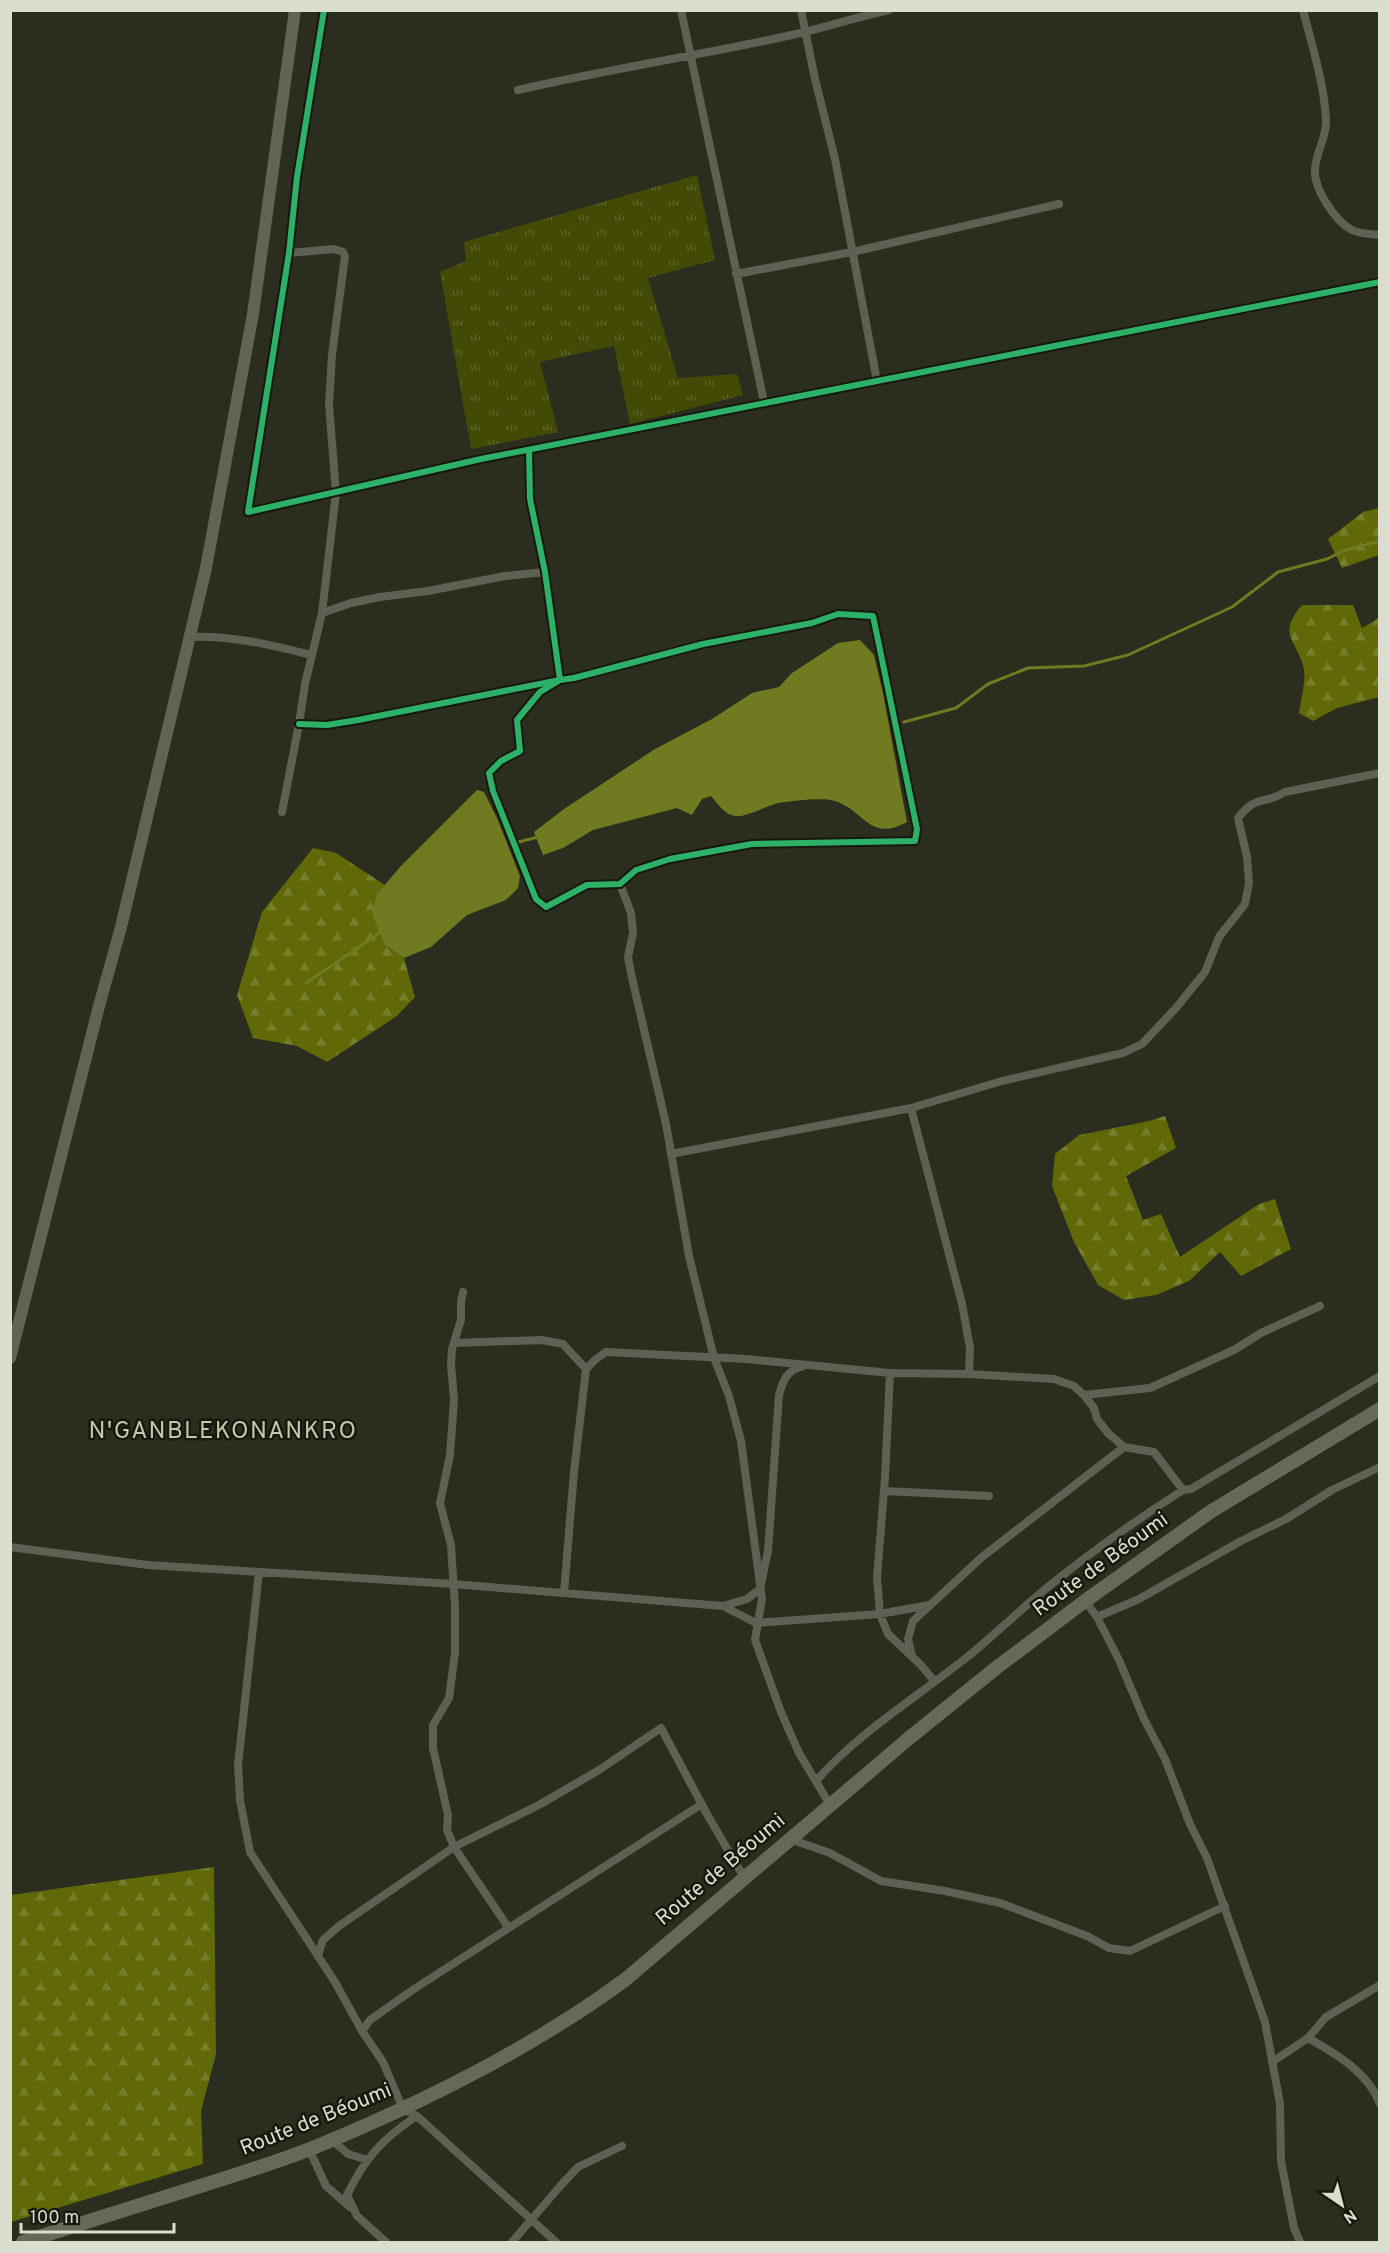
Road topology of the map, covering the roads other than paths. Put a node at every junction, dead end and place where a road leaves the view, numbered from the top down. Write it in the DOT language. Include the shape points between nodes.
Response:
graph roads {
  1 [pos="295,10"];
  2 [pos="324,10"];
  3 [pos="681,10"];
  4 [pos="801,10"];
  5 [pos="889,10"];
  6 [pos="1303,10"];
  7 [pos="805,32"];
  8 [pos="691,55"];
  9 [pos="518,90"];
  10 [pos="1059,204"];
  11 [pos="1380,235"];
  12 [pos="852,252"];
  13 [pos="289,253"];
  14 [pos="736,274"];
  15 [pos="1380,282"];
  16 [pos="877,381"];
  17 [pos="764,402"];
  18 [pos="529,450"];
  19 [pos="336,493"];
  20 [pos="545,572"];
  21 [pos="322,613"];
  22 [pos="190,637"];
  23 [pos="311,655"];
  24 [pos="560,680"];
  25 [pos="299,724"];
  26 [pos="1380,773"];
  27 [pos="282,812"];
  28 [pos="620,884"];
  29 [pos="911,1108"];
  30 [pos="671,1154"];
  31 [pos="463,1292"];
  32 [pos="1320,1306"];
  33 [pos="454,1343"];
  34 [pos="10,1358"];
  35 [pos="714,1358"];
  36 [pos="808,1365"];
  37 [pos="586,1369"];
  38 [pos="890,1373"];
  39 [pos="969,1374"];
  40 [pos="1380,1376"];
  41 [pos="1084,1395"];
  42 [pos="1380,1409"];
  43 [pos="1124,1448"];
  44 [pos="1380,1467"];
  45 [pos="1183,1490"];
  46 [pos="884,1491"];
  47 [pos="988,1496"];
  48 [pos="10,1548"];
  49 [pos="259,1572"];
  50 [pos="453,1584"];
  51 [pos="760,1588"];
  52 [pos="564,1593"];
  53 [pos="1085,1601"];
  54 [pos="929,1605"];
  55 [pos="723,1606"];
  56 [pos="880,1614"];
  57 [pos="1097,1617"];
  58 [pos="756,1623"];
  59 [pos="912,1656"];
  60 [pos="934,1681"];
  61 [pos="816,1780"];
  62 [pos="702,1804"];
  63 [pos="830,1805"];
  64 [pos="790,1839"];
  65 [pos="454,1847"];
  66 [pos="745,1879"];
  67 [pos="1225,1906"];
  68 [pos="508,1927"];
  69 [pos="318,1955"];
  70 [pos="1380,1985"];
  71 [pos="362,2031"];
  72 [pos="1308,2038"];
  73 [pos="1272,2062"];
  74 [pos="1380,2104"];
  75 [pos="403,2109"];
  76 [pos="417,2116"];
  77 [pos="332,2140"];
  78 [pos="622,2146"];
  79 [pos="309,2149"];
  80 [pos="368,2160"];
  81 [pos="352,2210"];
  82 [pos="530,2220"];
  83 [pos="23,2242"];
  84 [pos="386,2242"];
  85 [pos="512,2242"];
  86 [pos="556,2242"];
  87 [pos="1299,2242"];
  1 -- 22 [label="main road" via="253,314"];
  2 -- 13 [label="street"];
  3 -- 8 [label="street"];
  4 -- 7 [label="street"];
  5 -- 7 [label="street"];
  6 -- 11 [label="street" via="1318,65 1327,121 1314,171 1325,203 1337,218 1353,231"];
  7 -- 8 [label="street"];
  7 -- 12 [label="street"];
  8 -- 9 [label="street"];
  8 -- 14 [label="street"];
  10 -- 12 [label="street"];
  12 -- 14 [label="street"];
  12 -- 16 [label="street"];
  13 -- 19 [label="street" via="334,249 345,256 329,404"];
  13 -- 19 [label="street" via="248,512"];
  14 -- 17 [label="street"];
  15 -- 16 [label="street"];
  16 -- 17 [label="street"];
  17 -- 18 [label="street"];
  18 -- 19 [label="street"];
  18 -- 20 [label="street" via="530,499"];
  19 -- 21 [label="street"];
  20 -- 21 [label="street" via="380,597"];
  20 -- 24 [label="street"];
  21 -- 23 [label="street"];
  22 -- 23 [label="street" via="264,644"];
  22 -- 34 [label="main road" via="122,927"];
  23 -- 25 [label="street"];
  24 -- 25 [label="street" via="358,720"];
  24 -- 28 [label="street" via="540,692 517,720 520,751 489,773 494,791 536,899 546,907 587,885"];
  24 -- 28 [label="street" via="838,614 873,615 917,829 915,841 752,844 670,859 636,870"];
  25 -- 27 [label="street"];
  26 -- 29 [label="street" via="1285,792 1249,804 1238,818 1247,857 1249,883 1245,904 1219,937 1205,972 1142,1044 1123,1053 1012,1078"];
  28 -- 30 [label="street" via="631,913 633,933 628,957"];
  29 -- 30 [label="street"];
  29 -- 39 [label="street" via="962,1304 970,1348"];
  30 -- 35 [label="street" via="689,1256"];
  31 -- 33 [label="street"];
  32 -- 41 [label="street" via="1150,1388"];
  33 -- 37 [label="street" via="541,1340 563,1344"];
  33 -- 50 [label="street" via="450,1455 440,1503 451,1545"];
  35 -- 36 [label="street"];
  35 -- 37 [label="street" via="606,1352"];
  35 -- 51 [label="street" via="741,1441"];
  36 -- 38 [label="street"];
  36 -- 51 [label="street" via="793,1369 784,1377 779,1395 768,1551"];
  37 -- 52 [label="street"];
  38 -- 39 [label="street"];
  38 -- 46 [label="street"];
  39 -- 41 [label="street" via="1054,1379 1074,1386"];
  40 -- 45 [label="street" via="1191,1489"];
  41 -- 43 [label="street" via="1097,1419"];
  42 -- 53 [label="main road, Route de Béoumi" via="1210,1512"];
  43 -- 45 [label="street" via="1154,1452"];
  43 -- 54 [label="street" via="982,1557"];
  44 -- 57 [label="street" via="1132,1603"];
  45 -- 60 [label="street" via="1132,1522 1060,1577"];
  46 -- 47 [label="street"];
  46 -- 56 [label="street" via="877,1578"];
  48 -- 49 [label="street" via="148,1565"];
  49 -- 50 [label="street"];
  49 -- 69 [label="street" via="238,1765 240,1800 250,1852"];
  50 -- 52 [label="street"];
  50 -- 65 [label="street" via="452,1683 449,1698 433,1725 433,1748 448,1815 447,1830"];
  51 -- 55 [label="street" via="747,1599"];
  51 -- 58 [label="street" via="762,1599"];
  52 -- 55 [label="street"];
  53 -- 57 [label="street"];
  53 -- 63 [label="main road, Route de Béoumi" via="996,1668"];
  54 -- 56 [label="street"];
  54 -- 59 [label="street" via="913,1621 908,1639"];
  55 -- 58 [label="street"];
  56 -- 58 [label="street"];
  56 -- 59 [label="street" via="888,1634"];
  57 -- 67 [label="street" via="1165,1759"];
  58 -- 61 [label="street" via="755,1640 768,1678 799,1753"];
  59 -- 60 [label="street"];
  60 -- 61 [label="street" via="856,1742"];
  61 -- 63 [label="street"];
  62 -- 65 [label="street" via="661,1728 539,1805"];
  62 -- 66 [label="street"];
  62 -- 68 [label="street"];
  63 -- 64 [label="main road, Route de Béoumi"];
  64 -- 66 [label="main road, Route de Béoumi"];
  64 -- 67 [label="street" via="830,1853 881,1881 1000,1903 1108,1948 1130,1951"];
  65 -- 68 [label="street"];
  65 -- 69 [label="street" via="339,1926 323,1940"];
  66 -- 75 [label="main road, Route de Béoumi" via="586,2008 522,2047"];
  67 -- 73 [label="street" via="1265,2022"];
  68 -- 71 [label="street" via="381,2012"];
  69 -- 71 [label="street"];
  70 -- 72 [label="street" via="1326,2017"];
  71 -- 75 [label="street" via="383,2062"];
  72 -- 73 [label="street"];
  72 -- 74 [label="street" via="1351,2065"];
  73 -- 87 [label="street" via="1280,2104 1281,2161"];
  75 -- 76 [label="street"];
  75 -- 77 [label="main road, Route de Béoumi"];
  76 -- 80 [label="street" via="377,2147"];
  76 -- 82 [label="street"];
  77 -- 79 [label="main road, Route de Béoumi"];
  77 -- 80 [label="street" via="348,2154"];
  78 -- 82 [label="street" via="578,2167"];
  79 -- 81 [label="street" via="326,2186"];
  79 -- 83 [label="main road, Route de Béoumi"];
  80 -- 81 [label="street" via="347,2195"];
  81 -- 84 [label="street"];
  82 -- 85 [label="street"];
  82 -- 86 [label="street"];
}
